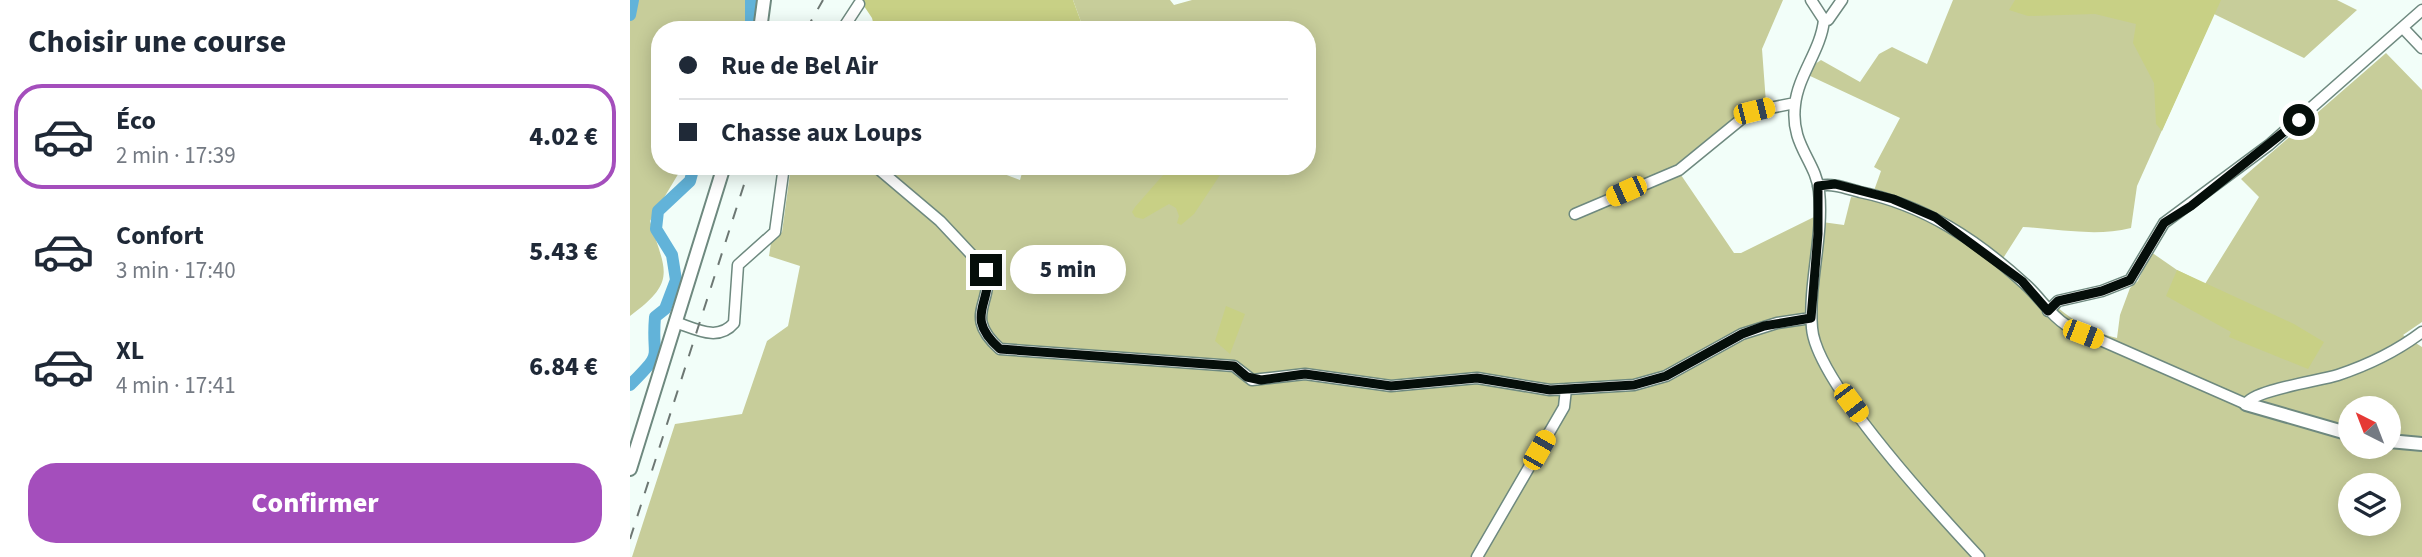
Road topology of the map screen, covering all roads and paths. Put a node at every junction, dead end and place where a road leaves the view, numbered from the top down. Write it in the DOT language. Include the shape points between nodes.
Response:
graph roads {
  1 [pos="764,0"];
  2 [pos="1811,0"];
  3 [pos="1842,0"];
  4 [pos="859,4"];
  5 [pos="2422,10"];
  6 [pos="1824,20"];
  7 [pos="761,21"];
  8 [pos="848,21"];
  9 [pos="2403,28"];
  10 [pos="2422,48"];
  11 [pos="1795,103"];
  12 [pos="721,175"];
  13 [pos="783,175"];
  14 [pos="886,175"];
  15 [pos="1818,186"];
  16 [pos="1575,214"];
  17 [pos="2048,311"];
  18 [pos="1811,318"];
  19 [pos="675,323"];
  20 [pos="2422,332"];
  21 [pos="1566,389"];
  22 [pos="2246,404"];
  23 [pos="2338,431"];
  24 [pos="2401,442"];
  25 [pos="2422,444"];
  26 [pos="630,469"];
  27 [pos="1477,557"];
  28 [pos="1979,557"];
  1 -- 7 [label="main road"];
  2 -- 6 [label="street"];
  3 -- 6 [label="street"];
  4 -- 8 [label="street"];
  5 -- 9 [label="street"];
  6 -- 11 [label="street"];
  9 -- 10 [label="street"];
  9 -- 17 [label="street" via="2269,145 2164,223 2130,280 2058,301"];
  11 -- 15 [label="street" via="1798,141"];
  11 -- 16 [label="street" via="1750,112 1679,170"];
  12 -- 19 [label="main road"];
  13 -- 19 [label="street" via="775,232 738,265 734,323 712,334"];
  14 -- 21 [label="street" via="940,221 986,270 987,286 979,313 1000,349 1234,366 1252,380 1317,374 1391,386 1477,378"];
  15 -- 17 [label="street" via="1835,184 1893,199 1935,217 2022,281"];
  15 -- 18 [label="street"];
  17 -- 22 [label="street" via="2073,329"];
  18 -- 21 [label="street" via="1742,334 1666,376 1634,385"];
  18 -- 28 [label="street" via="1815,348 1828,372 1908,479"];
  19 -- 26 [label="main road"];
  20 -- 22 [label="street" via="2366,364 2296,387 2261,392"];
  21 -- 27 [label="street" via="1564,407"];
  22 -- 23 [label="main road"];
  24 -- 25 [label="main road"];
}
